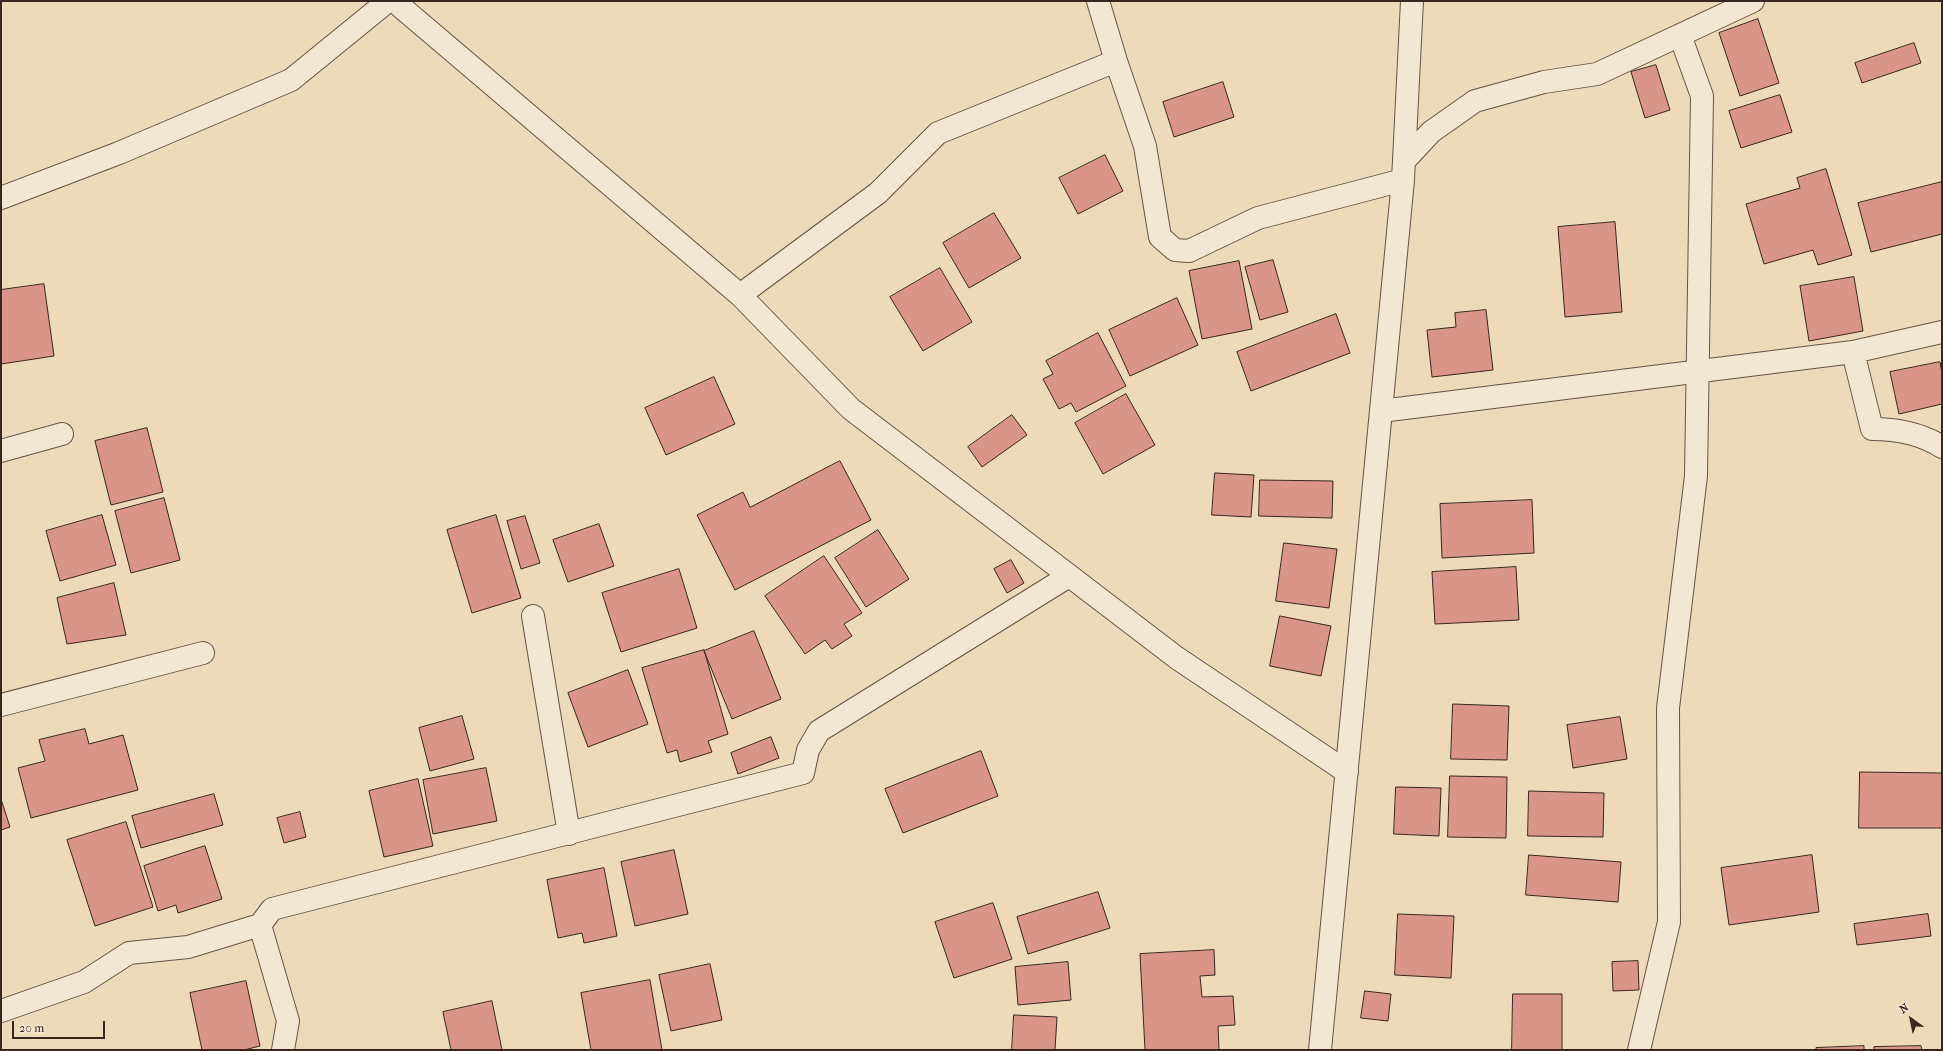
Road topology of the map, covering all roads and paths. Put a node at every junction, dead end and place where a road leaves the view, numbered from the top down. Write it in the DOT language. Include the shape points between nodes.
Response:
graph roads {
  1 [pos="388,1"];
  2 [pos="396,1"];
  3 [pos="1098,1"];
  4 [pos="1412,1"];
  5 [pos="1753,1"];
  6 [pos="1680,35"];
  7 [pos="1116,61"];
  8 [pos="1403,171"];
  9 [pos="1,198"];
  10 [pos="740,295"];
  11 [pos="1942,332"];
  12 [pos="1854,352"];
  13 [pos="1698,370"];
  14 [pos="1381,411"];
  15 [pos="62,434"];
  16 [pos="1942,447"];
  17 [pos="1,451"];
  18 [pos="1069,576"];
  19 [pos="534,616"];
  20 [pos="203,654"];
  21 [pos="1,705"];
  22 [pos="1347,772"];
  23 [pos="569,834"];
  24 [pos="260,925"];
  25 [pos="1,1011"];
  26 [pos="283,1050"];
  27 [pos="1320,1050"];
  28 [pos="1639,1050"];
  1 -- 9 [label="street" via="291,80 119,153"];
  2 -- 10 [label="street"];
  3 -- 7 [label="street"];
  4 -- 8 [label="street"];
  5 -- 6 [label="street"];
  6 -- 8 [label="street" via="1596,74 1544,82 1475,101 1431,132"];
  6 -- 13 [label="street" via="1702,96"];
  7 -- 8 [label="street" via="1145,146 1160,237 1175,250 1189,251 1258,218"];
  7 -- 10 [label="street" via="938,133 878,193"];
  8 -- 14 [label="street"];
  10 -- 18 [label="street" via="851,409"];
  11 -- 12 [label="street"];
  12 -- 13 [label="street"];
  12 -- 16 [label="street" via="1872,429 1886,429 1928,438"];
  13 -- 14 [label="street"];
  13 -- 28 [label="street" via="1696,476 1668,708 1669,922"];
  14 -- 22 [label="street"];
  15 -- 17 [label="street"];
  18 -- 22 [label="street" via="1178,658"];
  18 -- 23 [label="street" via="819,731 808,750 803,773"];
  19 -- 23 [label="street"];
  20 -- 21 [label="street"];
  22 -- 27 [label="street"];
  23 -- 24 [label="street" via="272,909"];
  24 -- 25 [label="street" via="188,947 129,953 84,982"];
  24 -- 26 [label="street" via="288,1021"];
}
